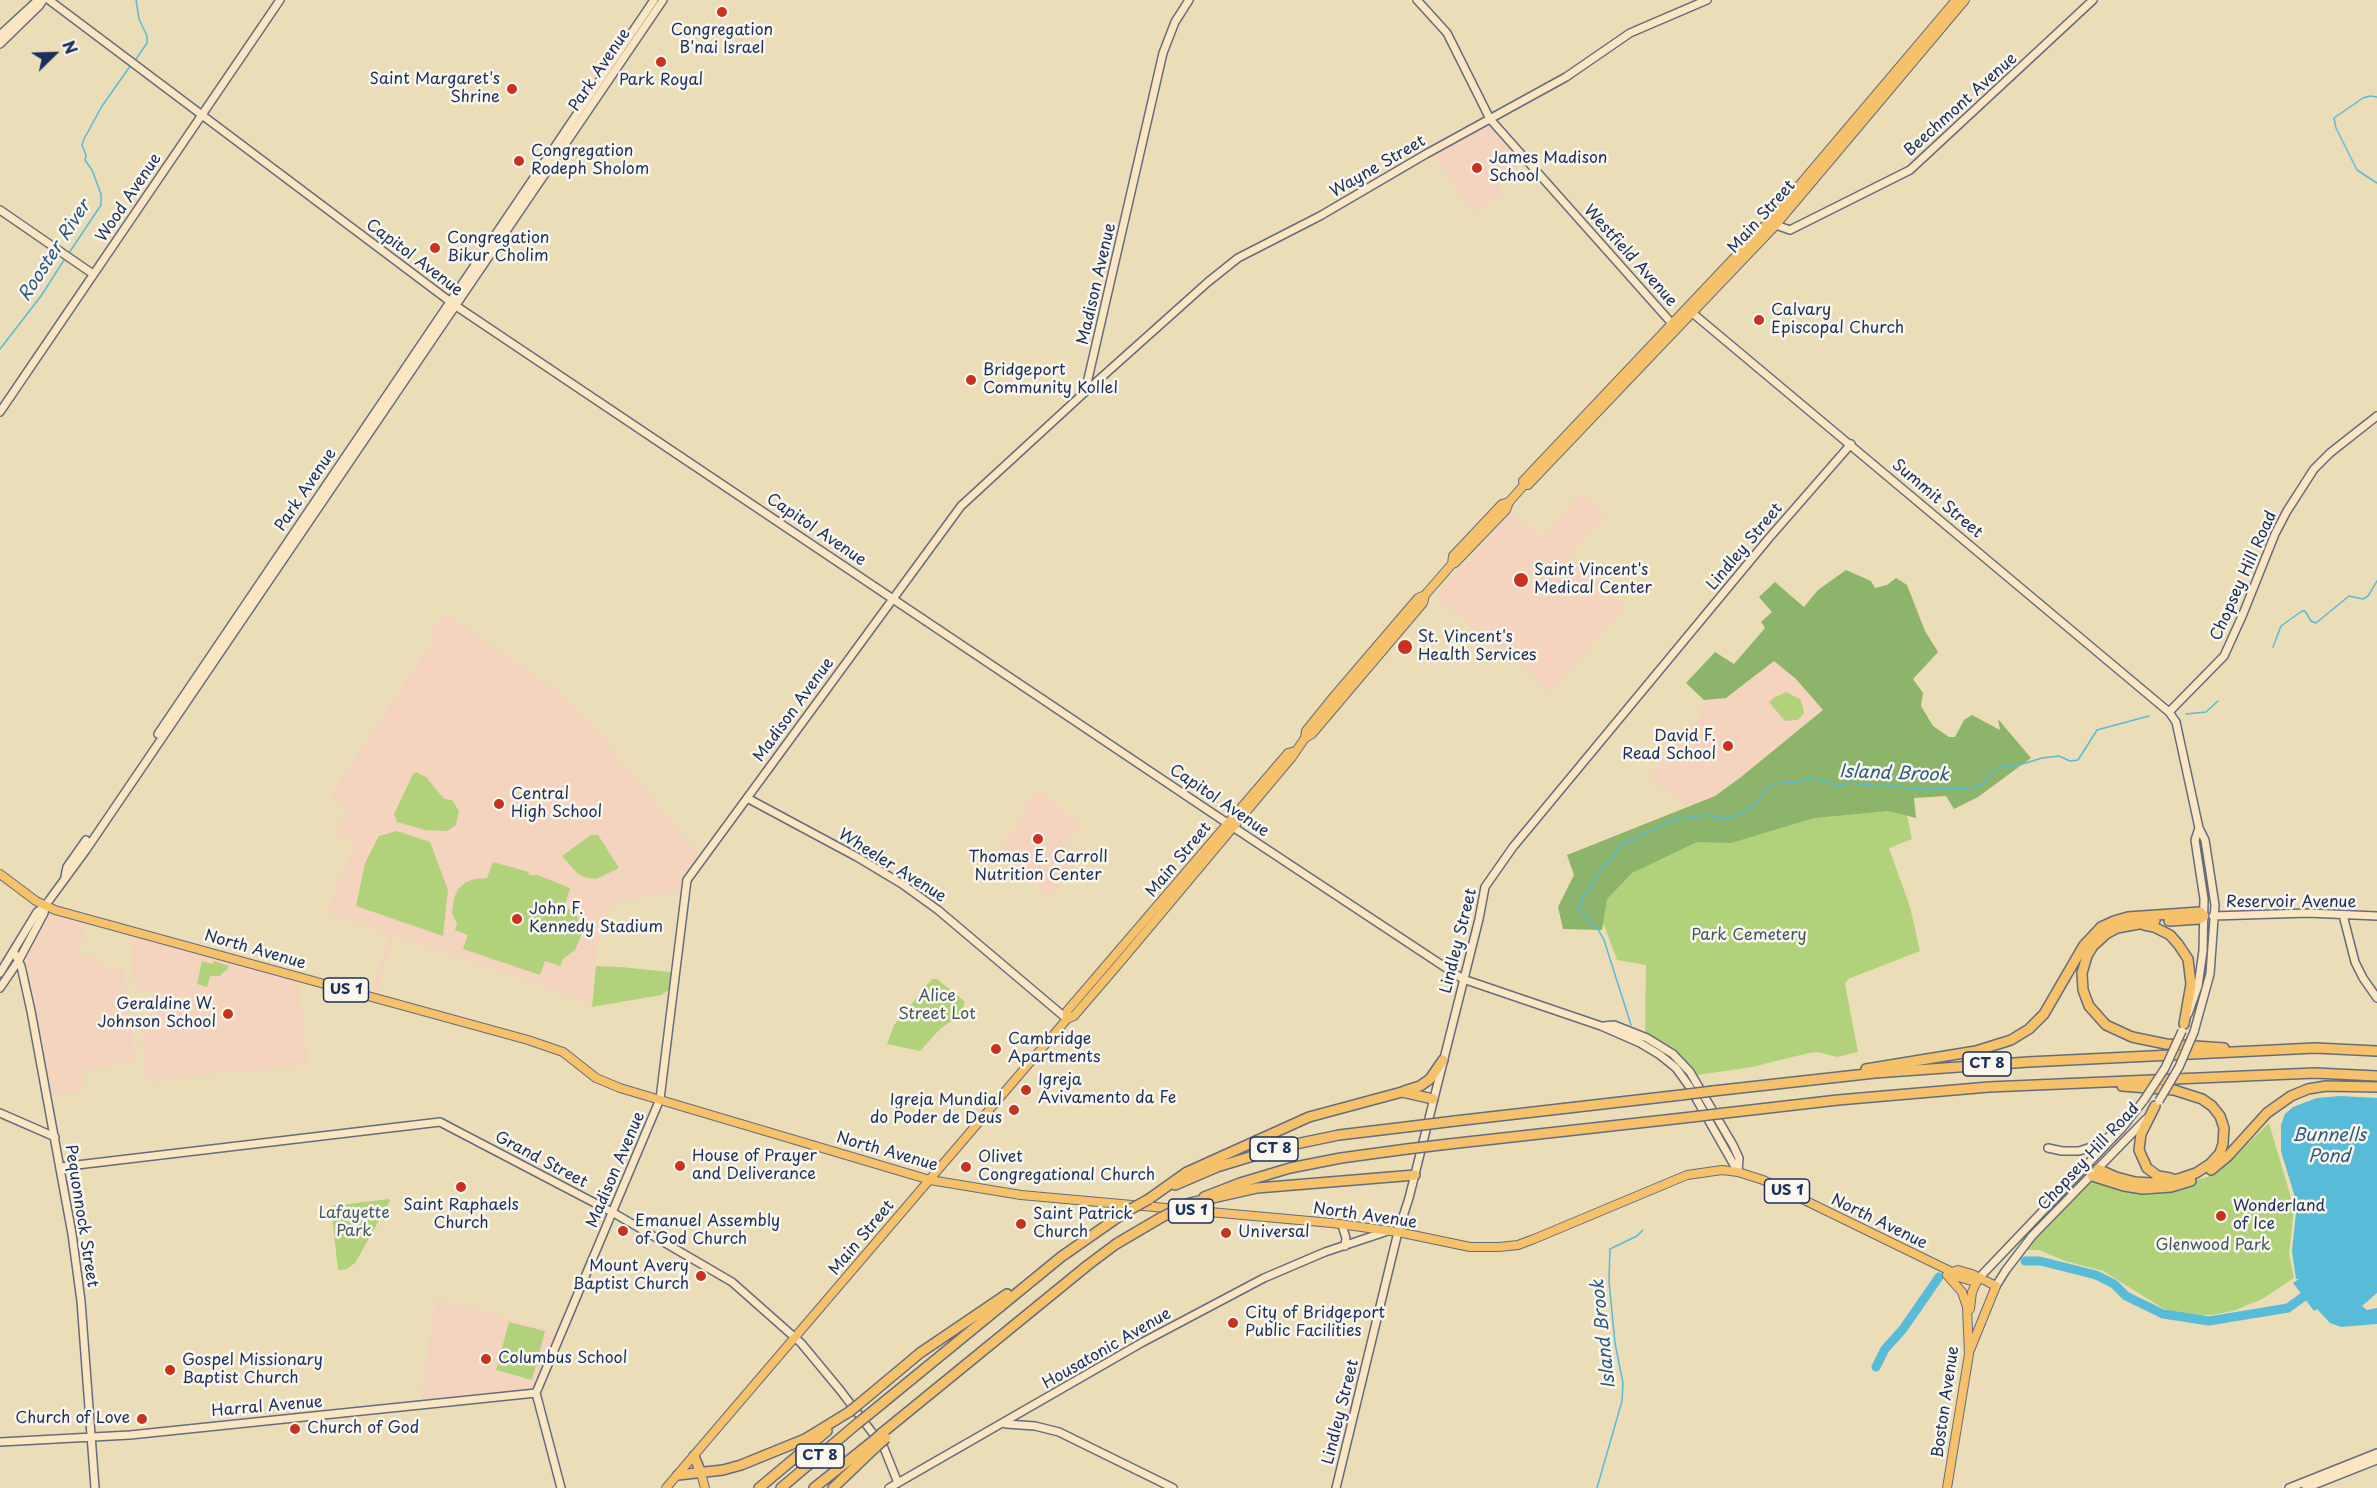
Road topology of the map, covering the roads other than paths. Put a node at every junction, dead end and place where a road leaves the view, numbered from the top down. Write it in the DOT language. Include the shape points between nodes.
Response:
graph roads {
  1 [pos="38,0"];
  2 [pos="43,0"];
  3 [pos="49,0"];
  4 [pos="280,0"];
  5 [pos="663,0"];
  6 [pos="1189,0"];
  7 [pos="1417,0"];
  8 [pos="1707,0"];
  9 [pos="1956,0"];
  10 [pos="1965,0"];
  11 [pos="2093,0"];
  12 [pos="654,5"];
  13 [pos="0,34"];
  14 [pos="0,44"];
  15 [pos="202,115"];
  16 [pos="1490,119"];
  17 [pos="0,210"];
  18 [pos="1772,223"];
  19 [pos="93,274"];
  20 [pos="454,304"];
  21 [pos="1690,310"];
  22 [pos="1674,326"];
  23 [pos="1085,392"];
  24 [pos="0,412"];
  25 [pos="2377,416"];
  26 [pos="1851,444"];
  27 [pos="893,598"];
  28 [pos="2169,712"];
  29 [pos="747,798"];
  30 [pos="1231,825"];
  31 [pos="2199,828"];
  32 [pos="0,874"];
  33 [pos="0,881"];
  34 [pos="15,885"];
  35 [pos="45,906"];
  36 [pos="2343,915"];
  37 [pos="2204,916"];
  38 [pos="2215,916"];
  39 [pos="2377,916"];
  40 [pos="2121,927"];
  41 [pos="14,952"];
  42 [pos="19,960"];
  43 [pos="0,973"];
  44 [pos="1463,979"];
  45 [pos="0,988"];
  46 [pos="2377,998"];
  47 [pos="1067,1019"];
  48 [pos="2183,1028"];
  49 [pos="2262,1050"];
  50 [pos="2377,1051"];
  51 [pos="1443,1060"];
  52 [pos="2377,1076"];
  53 [pos="1842,1077"];
  54 [pos="2066,1083"];
  55 [pos="2377,1087"];
  56 [pos="1402,1092"];
  57 [pos="660,1099"];
  58 [pos="1433,1099"];
  59 [pos="2157,1104"];
  60 [pos="0,1113"];
  61 [pos="2122,1128"];
  62 [pos="55,1137"];
  63 [pos="2048,1148"];
  64 [pos="60,1167"];
  65 [pos="1738,1172"];
  66 [pos="2095,1172"];
  67 [pos="1415,1175"];
  68 [pos="2187,1176"];
  69 [pos="930,1180"];
  70 [pos="1149,1198"];
  71 [pos="1190,1203"];
  72 [pos="612,1212"];
  73 [pos="1342,1225"];
  74 [pos="1385,1232"];
  75 [pos="1398,1232"];
  76 [pos="1345,1246"];
  77 [pos="1937,1266"];
  78 [pos="1047,1269"];
  79 [pos="1978,1279"];
  80 [pos="1995,1286"];
  81 [pos="1969,1320"];
  82 [pos="794,1337"];
  83 [pos="1969,1354"];
  84 [pos="536,1393"];
  85 [pos="849,1412"];
  86 [pos="1003,1424"];
  87 [pos="92,1438"];
  88 [pos="0,1442"];
  89 [pos="875,1443"];
  90 [pos="2377,1453"];
  91 [pos="694,1456"];
  92 [pos="2377,1460"];
  93 [pos="700,1473"];
  94 [pos="678,1475"];
  95 [pos="897,1484"];
  96 [pos="95,1488"];
  97 [pos="561,1488"];
  98 [pos="668,1488"];
  99 [pos="705,1488"];
  100 [pos="759,1488"];
  101 [pos="781,1488"];
  102 [pos="814,1488"];
  103 [pos="833,1488"];
  104 [pos="890,1488"];
  105 [pos="1173,1488"];
  106 [pos="1336,1488"];
  107 [pos="1947,1488"];
  108 [pos="2289,1488"];
  109 [pos="2306,1488"];
  1 -- 13 [label="main road"];
  2 -- 14 [label="main road"];
  3 -- 15 [label="main road, Capitol Avenue"];
  4 -- 15 [label="main road, Wood Avenue"];
  5 -- 12 [label="main road, Park Avenue"];
  6 -- 23 [label="main road, Madison Avenue" via="1163,53"];
  7 -- 16 [label="main road, Westfield Avenue" via="1447,33"];
  8 -- 16 [label="main road, Wayne Street" via="1624,36 1566,77"];
  9 -- 18 [label="main road, Main Street"];
  10 -- 18 [label="main road, Main Street"];
  11 -- 18 [label="main road, Beechmont Avenue" via="1910,170 1790,230"];
  12 -- 20 [label="main road, Park Avenue"];
  15 -- 19 [label="main road, Wood Avenue"];
  15 -- 20 [label="main road, Capitol Avenue"];
  16 -- 22 [label="main road, Westfield Avenue"];
  16 -- 23 [label="main road, Wayne Street" via="1239,258"];
  17 -- 19 [label="main road"];
  18 -- 21 [label="main road, Main Street"];
  19 -- 24 [label="main road, Wood Avenue"];
  20 -- 27 [label="main road, Capitol Avenue"];
  20 -- 35 [label="main road, Park Avenue"];
  21 -- 22 [label="main road, Main Street"];
  21 -- 26 [label="main road, Summit Street"];
  22 -- 30 [label="main road, Main Street" via="1453,556 1452,564 1416,612"];
  23 -- 27 [label="main road, Madison Avenue" via="961,506"];
  25 -- 28 [label="main road, Chopsey Hill Road" via="2314,469 2275,534 2224,656"];
  26 -- 28 [label="main road, Summit Street"];
  26 -- 44 [label="main road, Lindley Street" via="1513,847 1485,887"];
  27 -- 29 [label="main road, Madison Avenue"];
  27 -- 30 [label="main road, Capitol Avenue"];
  28 -- 31 [label="main road, Chopsey Hill Road" via="2176,722"];
  29 -- 47 [label="main road, Wheeler Avenue" via="902,884"];
  29 -- 57 [label="main road, Madison Avenue" via="687,880"];
  30 -- 44 [label="main road, Capitol Avenue"];
  30 -- 47 [label="main road, Main Street" via="1067,1011"];
  31 -- 37 [label="main road, Chopsey Hill Road" via="2195,840"];
  31 -- 38 [label="main road, Chopsey Hill Road" via="2207,848"];
  32 -- 34 [label="main road, North Avenue / US 1"];
  33 -- 34 [label="main road, North Avenue / US 1"];
  34 -- 35 [label="main road, North Avenue / US 1"];
  35 -- 41 [label="main road, Park Avenue" via="37,912"];
  35 -- 42 [label="main road, Park Avenue"];
  35 -- 57 [label="main road, North Avenue / US 1" via="528,1040 563,1052 602,1080"];
  36 -- 38 [label="main road, Reservoir Avenue"];
  36 -- 39 [label="main road, Reservoir Avenue"];
  36 -- 46 [label="main road" via="2355,962"];
  37 -- 38 [label="main road, Reservoir Avenue"];
  37 -- 40 [label="highway"];
  37 -- 48 [label="main road, Chopsey Hill Road" via="2200,978"];
  37 -- 53 [label="highway" via="2200,912 2133,917 2105,925 2084,945 2044,1014 2029,1029 2006,1042 1959,1054 1874,1067"];
  38 -- 59 [label="main road, Chopsey Hill Road, bridge" via="2210,974 2194,1032"];
  40 -- 48 [label="highway" via="2154,927 2170,935 2184,951 2192,980"];
  40 -- 49 [label="highway" via="2096,942 2083,969 2085,998 2102,1022 2124,1034 2154,1042"];
  41 -- 42 [label="main road, Pequonnock Street"];
  41 -- 43 [label="main road, Park Avenue"];
  42 -- 45 [label="main road, Park Avenue"];
  42 -- 62 [label="main road, Pequonnock Street"];
  44 -- 51 [label="main road, Lindley Street"];
  44 -- 65 [label="main road, Capitol Avenue" via="1601,1026 1614,1025 1647,1038 1679,1060 1733,1145"];
  47 -- 69 [label="main road, Main Street"];
  48 -- 61 [label="main road, Chopsey Hill Road, bridge" via="2165,1068"];
  49 -- 50 [label="highway, CT 8"];
  49 -- 53 [label="highway, CT 8" via="1977,1065"];
  51 -- 56 [label="highway" via="1427,1082"];
  51 -- 58 [label="main road, Lindley Street"];
  52 -- 54 [label="highway, CT 8" via="2315,1073"];
  53 -- 70 [label="highway, CT 8, bridge" via="1339,1135 1268,1150 1200,1174"];
  54 -- 68 [label="highway" via="2174,1090 2194,1095 2212,1106 2223,1124 2222,1148 2210,1164"];
  54 -- 71 [label="highway, CT 8, bridge" via="1932,1091 1341,1158 1290,1168"];
  55 -- 66 [label="highway" via="2326,1086 2291,1096 2267,1113 2214,1168 2184,1184 2143,1189 2124,1186"];
  56 -- 58 [label="highway"];
  56 -- 70 [label="highway" via="1300,1120 1187,1172"];
  57 -- 69 [label="main road, North Avenue / US 1"];
  57 -- 72 [label="main road, Madison Avenue"];
  58 -- 67 [label="main road, Lindley Street"];
  59 -- 66 [label="main road, Chopsey Hill Road"];
  59 -- 68 [label="highway" via="2140,1139 2142,1160 2158,1176"];
  60 -- 62 [label="main road"];
  61 -- 63 [label="main road" via="2084,1149"];
  61 -- 79 [label="main road, Chopsey Hill Road"];
  62 -- 64 [label="main road, Pequonnock Street"];
  64 -- 72 [label="main road, Grand Street" via="440,1122"];
  64 -- 87 [label="main road, Pequonnock Street" via="81,1301"];
  65 -- 75 [label="main road, North Avenue / US 1" via="1710,1171 1687,1176 1518,1245 1470,1247"];
  65 -- 77 [label="main road, North Avenue / US 1" via="1781,1188"];
  66 -- 68 [label="highway" via="2144,1182"];
  66 -- 80 [label="main road, Chopsey Hill Road" via="2032,1236"];
  67 -- 71 [label="highway" via="1257,1188"];
  67 -- 75 [label="main road, Lindley Street"];
  69 -- 73 [label="main road, North Avenue / US 1" via="1021,1195"];
  69 -- 82 [label="main road, Main Street"];
  70 -- 78 [label="highway, CT 8, bridge" via="1098,1229"];
  71 -- 89 [label="highway, CT 8, bridge" via="1097,1258 925,1397"];
  72 -- 82 [label="main road, Grand Street" via="732,1282"];
  72 -- 84 [label="main road, Madison Avenue"];
  73 -- 74 [label="main road, North Avenue / US 1"];
  73 -- 76 [label="main road"];
  74 -- 75 [label="main road, North Avenue / US 1"];
  74 -- 76 [label="main road, Housatonic Avenue"];
  75 -- 106 [label="main road, Lindley Street"];
  76 -- 86 [label="main road, Housatonic Avenue" via="1264,1278 1143,1342"];
  77 -- 79 [label="main road, US 1"];
  77 -- 81 [label="main road, US 1" via="1962,1292"];
  78 -- 85 [label="highway, bridge" via="928,1347"];
  78 -- 101 [label="highway, CT 8, bridge"];
  79 -- 80 [label="main road, US 1"];
  79 -- 81 [label="main road, Chopsey Hill Road" via="1972,1292"];
  80 -- 83 [label="main road, Chopsey Hill Road / US 1"];
  81 -- 83 [label="main road, Boston Avenue / US 1"];
  82 -- 91 [label="main road, Main Street"];
  82 -- 95 [label="main road, Grand Street" via="876,1436"];
  83 -- 107 [label="main road, Boston Avenue / US 1"];
  84 -- 87 [label="main road, Harral Avenue"];
  84 -- 97 [label="main road"];
  85 -- 93 [label="highway" via="811,1436 772,1453 730,1469"];
  85 -- 100 [label="highway"];
  86 -- 95 [label="main road, Housatonic Avenue"];
  86 -- 105 [label="main road" via="1059,1432"];
  87 -- 88 [label="main road, Harral Avenue"];
  87 -- 96 [label="main road, Pequonnock Street"];
  89 -- 102 [label="highway, CT 8"];
  89 -- 103 [label="highway"];
  90 -- 108 [label="main road"];
  91 -- 93 [label="highway"];
  91 -- 94 [label="main road, Main Street"];
  92 -- 109 [label="main road"];
  93 -- 94 [label="highway"];
  93 -- 99 [label="main road"];
  94 -- 98 [label="main road, Main Street"];
  95 -- 104 [label="main road, Housatonic Avenue"];
}
